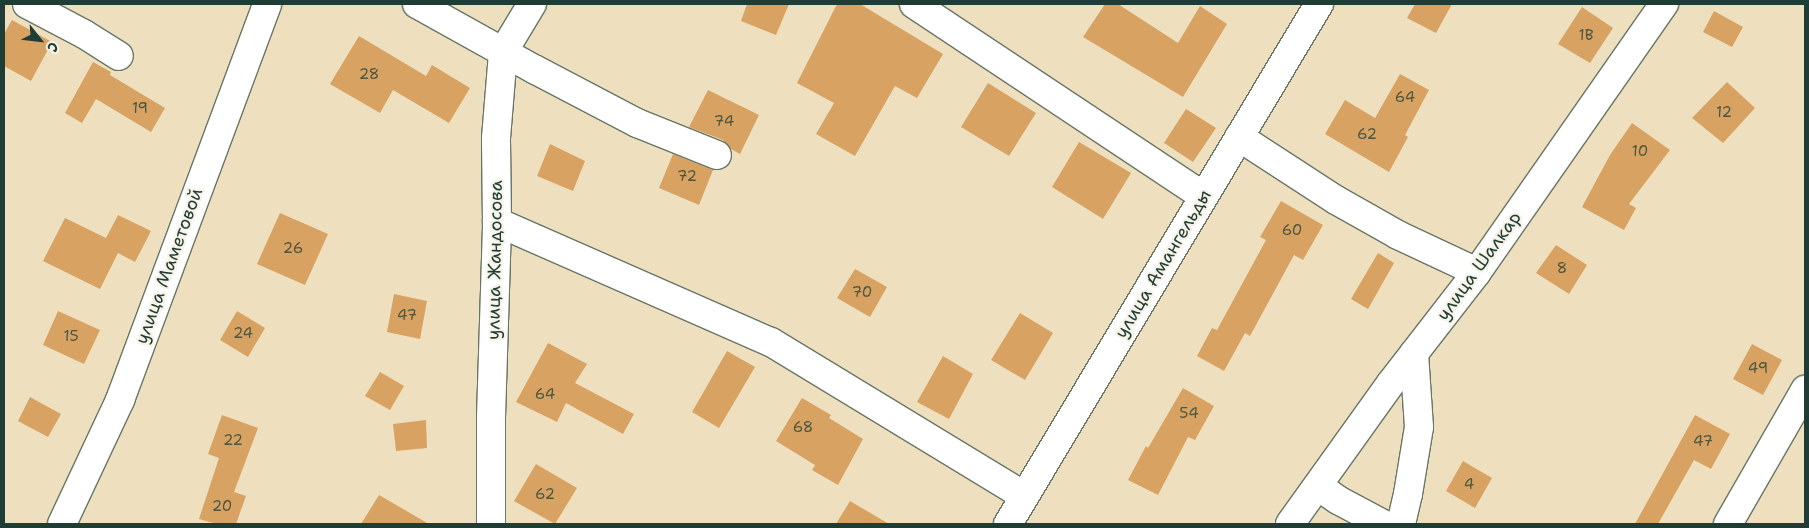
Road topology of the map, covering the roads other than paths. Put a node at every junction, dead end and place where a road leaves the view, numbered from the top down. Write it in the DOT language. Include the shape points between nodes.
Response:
graph roads {
  1 [pos="26,4"];
  2 [pos="267,4"];
  3 [pos="417,4"];
  4 [pos="532,4"];
  5 [pos="914,4"];
  6 [pos="1319,4"];
  7 [pos="1664,4"];
  8 [pos="503,52"];
  9 [pos="118,56"];
  10 [pos="1239,137"];
  11 [pos="717,155"];
  12 [pos="1203,196"];
  13 [pos="497,222"];
  14 [pos="1477,272"];
  15 [pos="1414,353"];
  16 [pos="1805,390"];
  17 [pos="1318,486"];
  18 [pos="1024,496"];
  19 [pos="62,524"];
  20 [pos="491,524"];
  21 [pos="1008,524"];
  22 [pos="1290,524"];
  23 [pos="1384,524"];
  24 [pos="1401,524"];
  25 [pos="1728,524"];
  1 -- 9 [label="street"];
  2 -- 19 [label="street, улица Маметовой" via="120,400"];
  3 -- 8 [label="street"];
  4 -- 8 [label="street, улица Жандосова"];
  5 -- 12 [label="street"];
  6 -- 10 [label="street, улица Амангельды"];
  7 -- 14 [label="street, улица Шалкар"];
  8 -- 11 [label="street" via="638,123"];
  8 -- 13 [label="street, улица Жандосова" via="496,138"];
  10 -- 12 [label="street, улица Амангельды"];
  10 -- 14 [label="street" via="1336,200 1398,235"];
  12 -- 18 [label="street, улица Амангельды"];
  13 -- 18 [label="street" via="771,342"];
  13 -- 20 [label="street, улица Жандосова"];
  14 -- 15 [label="street, улица Шалкар"];
  15 -- 17 [label="street, улица Шалкар"];
  15 -- 24 [label="street" via="1419,427"];
  16 -- 25 [label="street"];
  17 -- 22 [label="street, улица Шалкар"];
  17 -- 23 [label="street"];
  18 -- 21 [label="street, улица Амангельды"];
}
